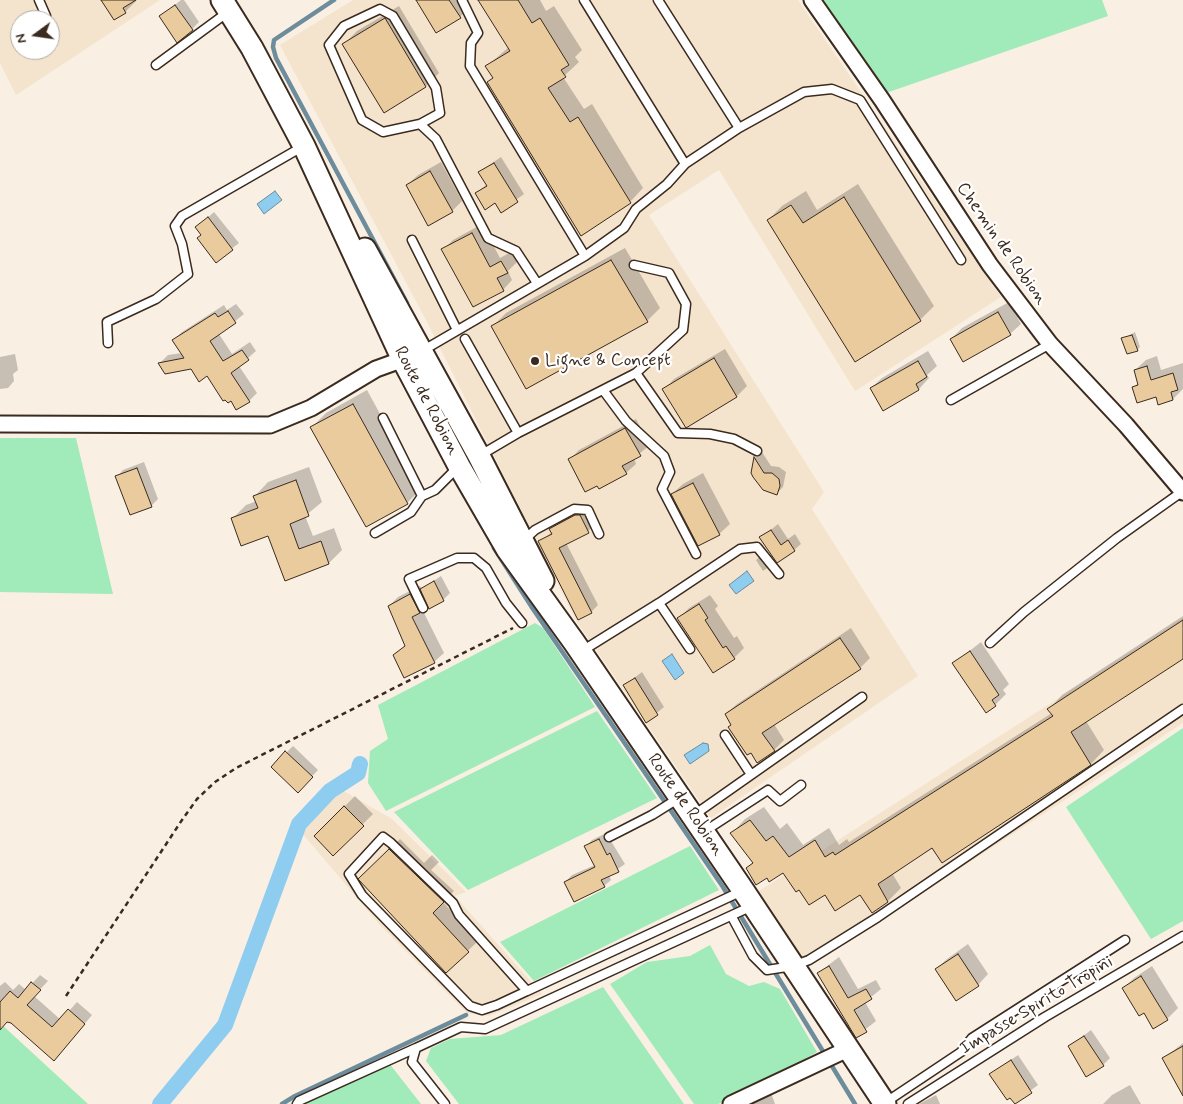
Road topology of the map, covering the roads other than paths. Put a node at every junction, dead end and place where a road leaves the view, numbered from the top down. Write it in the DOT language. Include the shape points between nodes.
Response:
graph roads {
  1 [pos="462,0"];
  2 [pos="584,0"];
  3 [pos="658,0"];
  4 [pos="812,0"];
  5 [pos="226,6"];
  6 [pos="156,65"];
  7 [pos="420,124"];
  8 [pos="738,128"];
  9 [pos="304,146"];
  10 [pos="684,164"];
  11 [pos="412,240"];
  12 [pos="585,256"];
  13 [pos="961,260"];
  14 [pos="634,265"];
  15 [pos="537,283"];
  16 [pos="457,330"];
  17 [pos="465,338"];
  18 [pos="108,343"];
  19 [pos="1050,344"];
  20 [pos="410,351"];
  21 [pos="636,372"];
  22 [pos="604,390"];
  23 [pos="951,400"];
  24 [pos="383,418"];
  25 [pos="0,424"];
  26 [pos="518,433"];
  27 [pos="757,451"];
  28 [pos="469,461"];
  29 [pos="1183,492"];
  30 [pos="422,496"];
  31 [pos="375,533"];
  32 [pos="600,534"];
  33 [pos="522,541"];
  34 [pos="696,554"];
  35 [pos="778,574"];
  36 [pos="659,603"];
  37 [pos="423,608"];
  38 [pos="522,623"];
  39 [pos="990,643"];
  40 [pos="578,647"];
  41 [pos="690,649"];
  42 [pos="862,697"];
  43 [pos="1183,709"];
  44 [pos="725,735"];
  45 [pos="750,773"];
  46 [pos="801,785"];
  47 [pos="679,798"];
  48 [pos="698,824"];
  49 [pos="609,838"];
  50 [pos="749,898"];
  51 [pos="732,917"];
  52 [pos="1183,936"];
  53 [pos="1125,940"];
  54 [pos="794,967"];
  55 [pos="526,991"];
  56 [pos="416,1048"];
  57 [pos="845,1050"];
  58 [pos="298,1104"];
  59 [pos="445,1104"];
  60 [pos="731,1104"];
  61 [pos="881,1104"];
  62 [pos="908,1104"];
  1 -- 12 [label="lane" via="478,33 471,43 470,66"];
  2 -- 10 [label="lane"];
  3 -- 8 [label="lane"];
  4 -- 19 [label="street, Chemin de Robion" via="990,265"];
  5 -- 6 [label="lane"];
  5 -- 9 [label="main road, Route de Robion"];
  7 -- 7 [label="lane" via="383,132 362,120 329,45 344,26 380,9 393,16 436,88 440,113"];
  7 -- 15 [label="lane" via="436,139 488,238 516,251"];
  8 -- 10 [label="lane"];
  8 -- 13 [label="lane" via="804,92 832,89 860,100"];
  9 -- 18 [label="lane" via="182,216 175,226 188,274 156,299 107,322"];
  9 -- 20 [label="main road, Route de Robion" via="364,278"];
  9 -- 20 [label="main road, Route de Robion" via="369,255"];
  10 -- 12 [label="lane" via="667,184 636,209 624,228"];
  11 -- 16 [label="lane"];
  12 -- 15 [label="lane"];
  14 -- 21 [label="lane" via="669,273 686,304 683,330"];
  15 -- 16 [label="lane"];
  16 -- 20 [label="lane"];
  17 -- 26 [label="lane"];
  19 -- 23 [label="lane"];
  19 -- 29 [label="street, Chemin de Robion"];
  20 -- 25 [label="street" via="311,408 270,425"];
  20 -- 28 [label="main road, Route de Robion"];
  20 -- 28 [label="main road, Route de Robion" via="456,416"];
  21 -- 22 [label="lane"];
  21 -- 27 [label="lane" via="678,433 734,439"];
  22 -- 26 [label="lane"];
  22 -- 34 [label="lane" via="626,421 664,456 670,472 662,489"];
  24 -- 30 [label="lane"];
  26 -- 28 [label="lane"];
  28 -- 30 [label="lane"];
  28 -- 33 [label="main road, Route de Robion"];
  28 -- 40 [label="main road, Route de Robion" via="507,549"];
  29 -- 39 [label="lane" via="1117,538"];
  30 -- 31 [label="lane" via="411,512"];
  32 -- 33 [label="lane" via="588,510 574,509 535,530"];
  33 -- 40 [label="main road, Route de Robion"];
  35 -- 36 [label="lane" via="757,547 740,549"];
  36 -- 40 [label="lane"];
  36 -- 41 [label="lane"];
  37 -- 38 [label="lane" via="408,579 458,558 474,558 486,568"];
  40 -- 47 [label="main road, Route de Robion"];
  42 -- 45 [label="lane"];
  43 -- 54 [label="lane" via="878,917"];
  44 -- 45 [label="lane"];
  45 -- 48 [label="lane"];
  46 -- 48 [label="lane" via="780,801 768,790"];
  47 -- 48 [label="main road, Route de Robion"];
  47 -- 49 [label="lane"];
  48 -- 50 [label="main road, Route de Robion"];
  50 -- 51 [label="lane"];
  50 -- 54 [label="main road, Route de Robion"];
  50 -- 55 [label="lane"];
  51 -- 54 [label="lane" via="753,956 767,970"];
  51 -- 56 [label="lane" via="485,1028 461,1027"];
  52 -- 62 [label="lane, Impasse Spirito Tropini" via="1045,1017"];
  53 -- 61 [label="lane" via="972,1038 960,1052"];
  54 -- 57 [label="main road, Route de Robion"];
  55 -- 55 [label="lane" via="459,915 453,903 382,837 349,874 362,896 470,1006 482,1010 497,1006"];
  56 -- 58 [label="lane"];
  56 -- 59 [label="lane" via="412,1062"];
  57 -- 60 [label="street"];
  57 -- 61 [label="main road, Route de Robion"];
}
